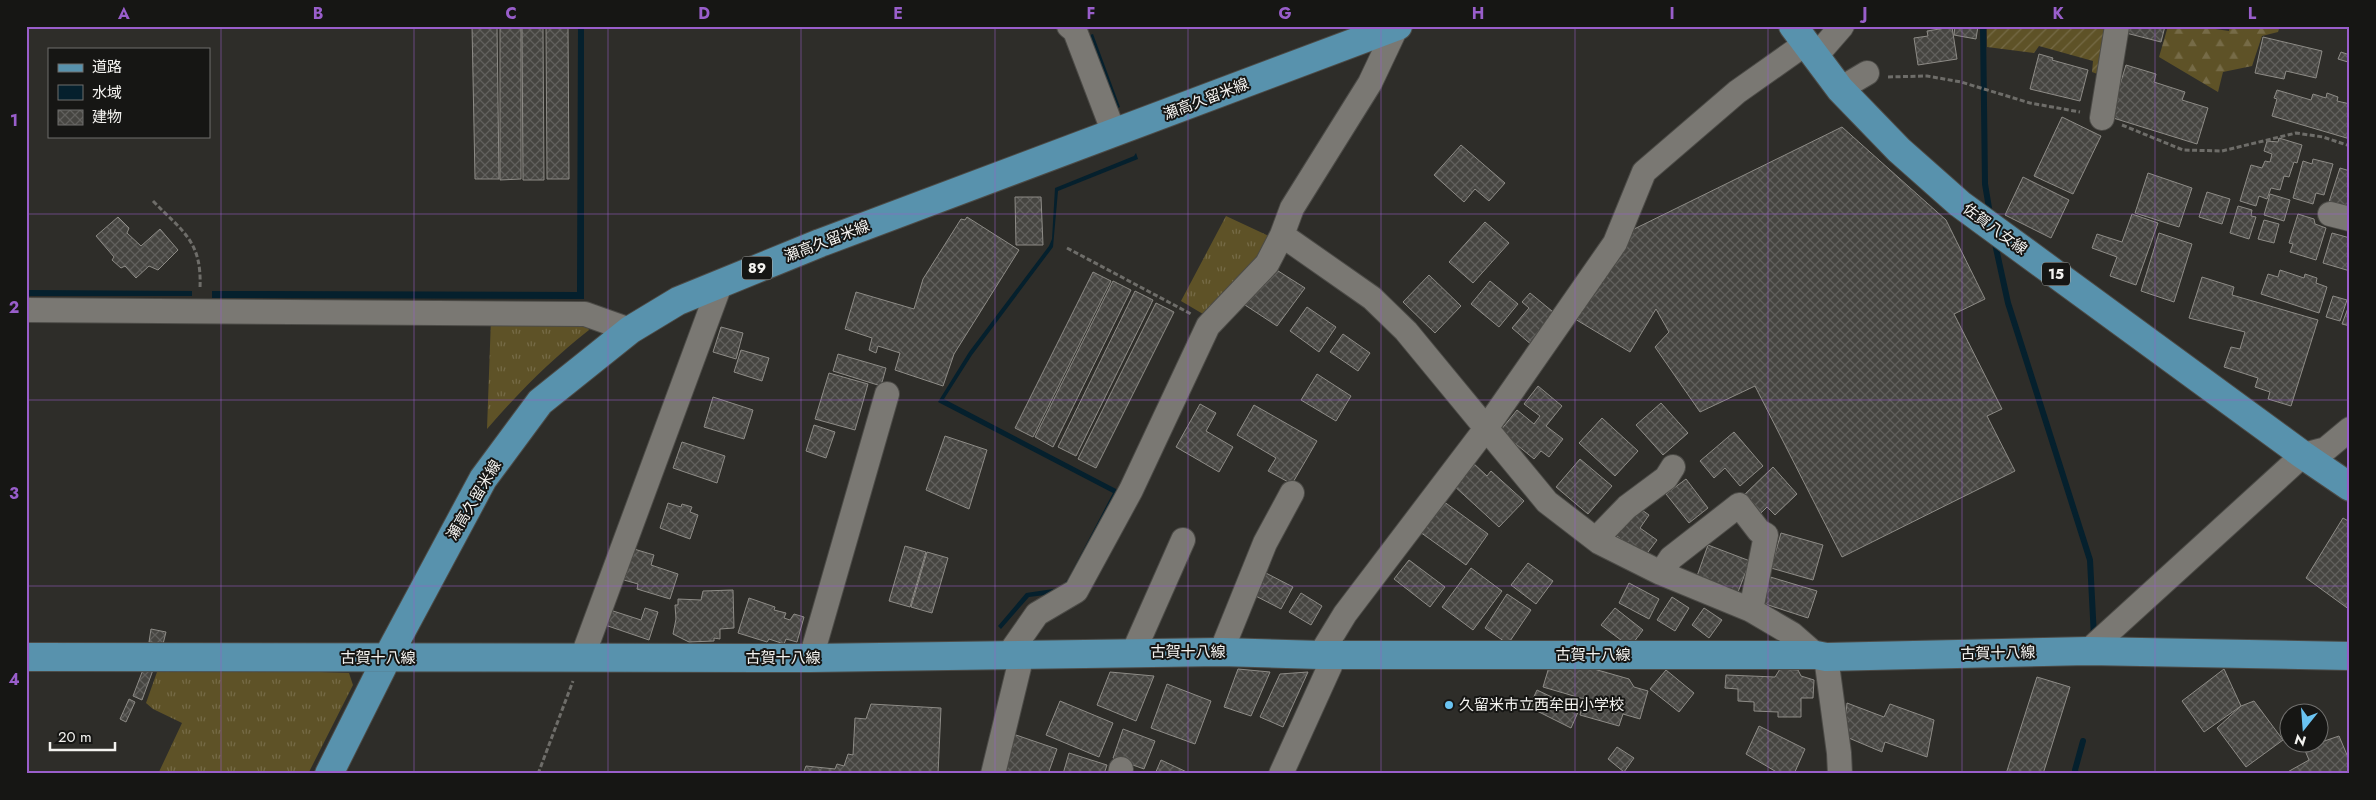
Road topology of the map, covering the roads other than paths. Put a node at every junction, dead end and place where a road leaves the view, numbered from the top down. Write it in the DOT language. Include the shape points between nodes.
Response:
graph roads {
  1 [pos="1842,26"];
  2 [pos="2117,26"];
  3 [pos="1397,27"];
  4 [pos="1075,28"];
  5 [pos="1804,42"];
  6 [pos="1867,72"];
  7 [pos="1840,89"];
  8 [pos="2102,118"];
  9 [pos="1114,133"];
  10 [pos="1282,235"];
  11 [pos="721,282"];
  12 [pos="26,310"];
  13 [pos="630,330"];
  14 [pos="887,394"];
  15 [pos="1487,427"];
  16 [pos="2350,429"];
  17 [pos="2303,455"];
  18 [pos="1673,467"];
  19 [pos="2350,487"];
  20 [pos="1292,493"];
  21 [pos="1596,539"];
  22 [pos="1183,540"];
  23 [pos="1661,574"];
  24 [pos="1751,610"];
  25 [pos="2088,651"];
  26 [pos="1221,652"];
  27 [pos="1133,653"];
  28 [pos="1015,654"];
  29 [pos="1328,655"];
  30 [pos="1821,656"];
  31 [pos="2350,656"];
  32 [pos="26,657"];
  33 [pos="387,658"];
  34 [pos="582,658"];
  35 [pos="811,658"];
  36 [pos="329,774"];
  37 [pos="993,774"];
  38 [pos="1281,774"];
  39 [pos="1840,774"];
  1 -- 5 [label="street"];
  2 -- 8 [label="street"];
  3 -- 9 [label="main road, 瀬高久留米線 / 89"];
  3 -- 10 [label="street" via="1370,82 1292,208"];
  4 -- 9 [label="street"];
  5 -- 7 [label="main road, 佐賀八女線 / 15"];
  5 -- 15 [label="street" via="1737,92 1644,172 1615,243"];
  6 -- 7 [label="street"];
  7 -- 17 [label="main road, 佐賀八女線 / 15" via="1898,150 1960,204"];
  9 -- 11 [label="main road, 瀬高久留米線 / 89"];
  10 -- 15 [label="street" via="1372,298 1406,331"];
  10 -- 28 [label="street" via="1267,264 1208,326 1131,490 1076,591 1037,614"];
  11 -- 13 [label="main road, 瀬高久留米線 / 89" via="678,301"];
  11 -- 34 [label="street"];
  12 -- 13 [label="street" via="585,314"];
  13 -- 33 [label="main road, 瀬高久留米線 / 89" via="540,402 483,479"];
  14 -- 35 [label="street"];
  15 -- 21 [label="street" via="1547,502"];
  15 -- 29 [label="street" via="1345,614"];
  16 -- 17 [label="street" via="2326,449"];
  17 -- 19 [label="main road, 佐賀八女線 / 15"];
  17 -- 25 [label="street"];
  18 -- 21 [label="street" via="1666,478 1627,507"];
  20 -- 26 [label="street" via="1265,543"];
  21 -- 23 [label="street"];
  22 -- 27 [label="street"];
  23 -- 24 [label="street"];
  23 -- 24 [label="street" via="1671,558 1739,506 1766,535"];
  24 -- 30 [label="street"];
  25 -- 30 [label="main road, 古賀十八線"];
  25 -- 31 [label="main road, 古賀十八線"];
  26 -- 27 [label="main road, 古賀十八線"];
  26 -- 29 [label="main road, 古賀十八線"];
  27 -- 28 [label="main road, 古賀十八線"];
  28 -- 35 [label="main road, 古賀十八線"];
  28 -- 37 [label="street"];
  29 -- 30 [label="main road, 古賀十八線"];
  29 -- 38 [label="street"];
  30 -- 39 [label="street" via="1840,753"];
  32 -- 33 [label="main road, 古賀十八線"];
  33 -- 34 [label="main road, 古賀十八線"];
  33 -- 36 [label="main road, 瀬高久留米線 / 89"];
  34 -- 35 [label="main road, 古賀十八線"];
}
